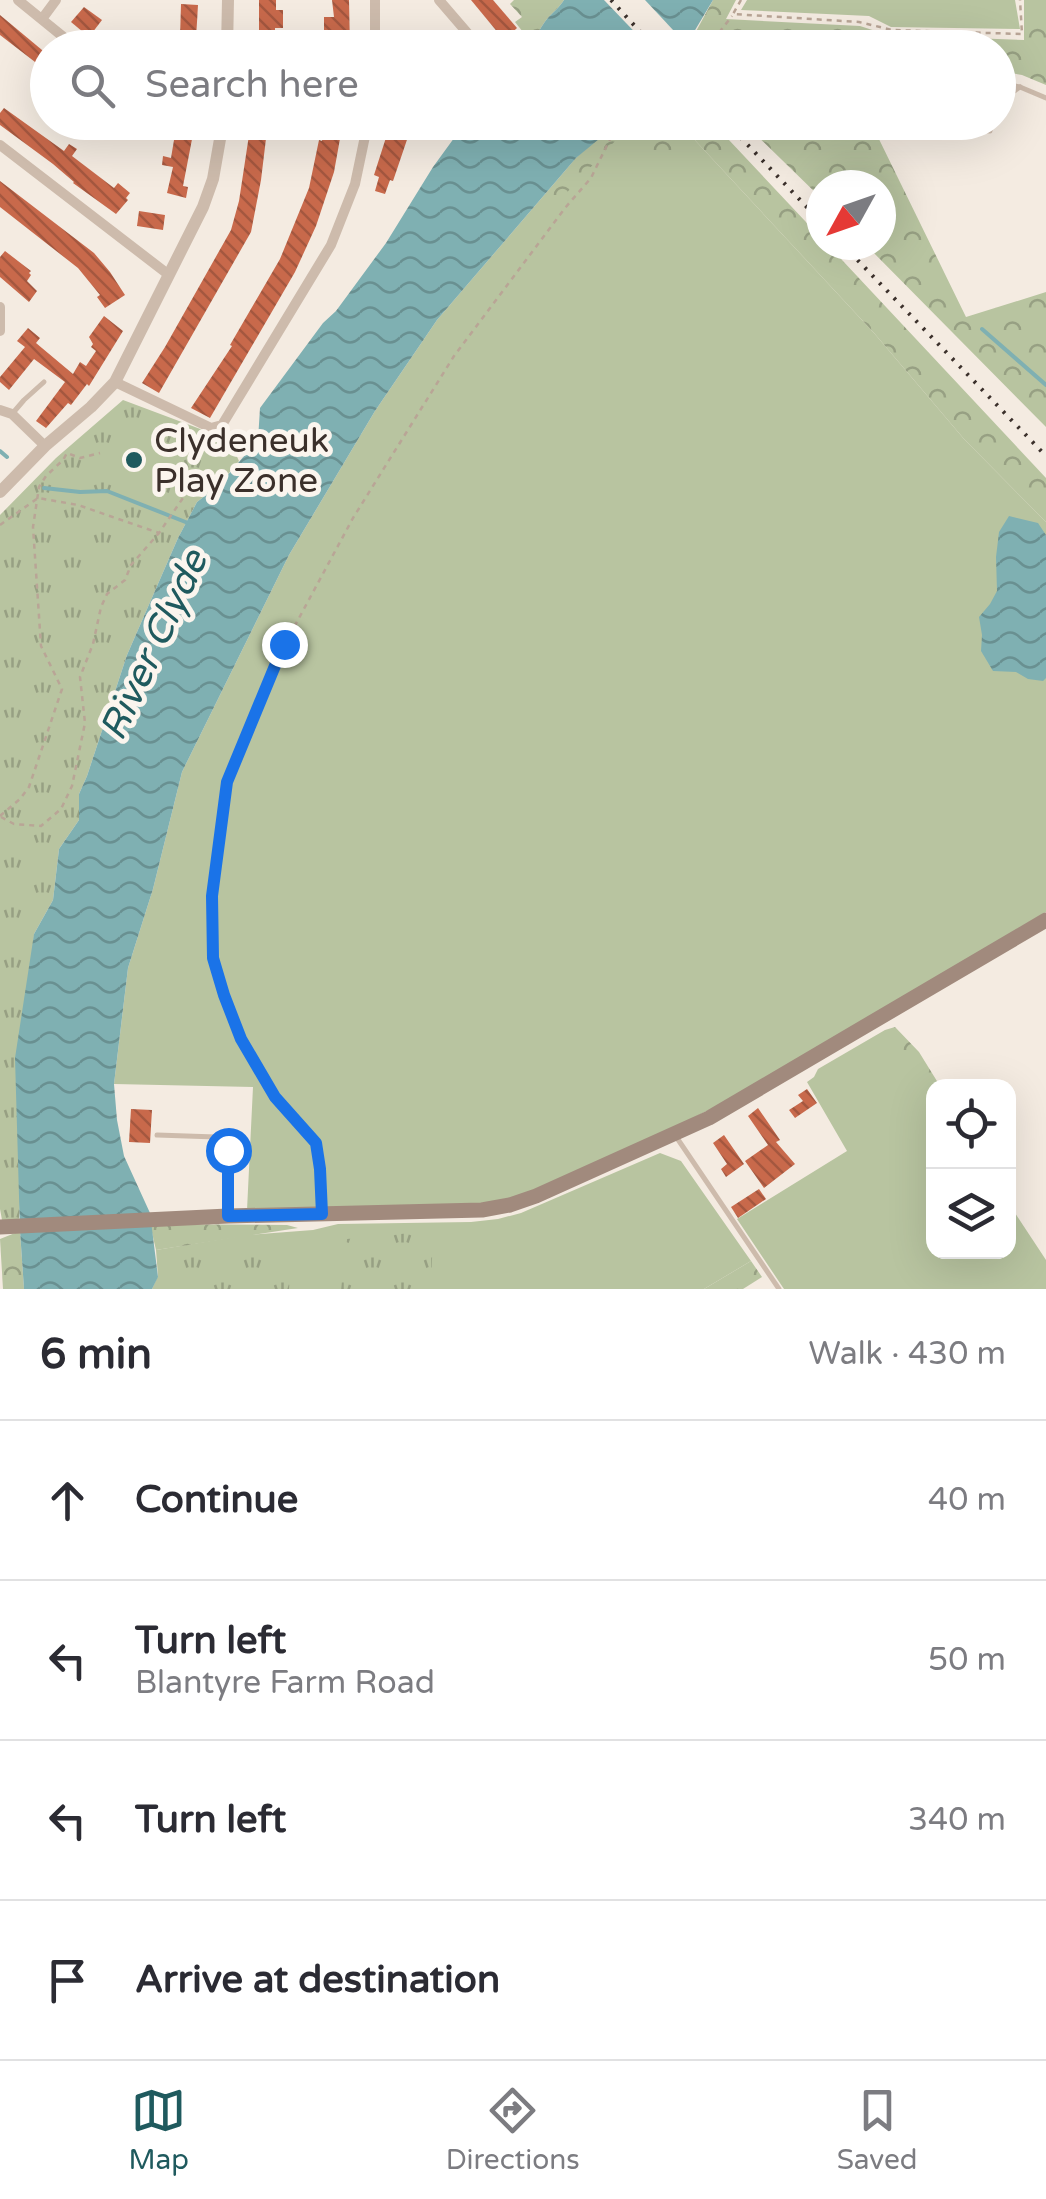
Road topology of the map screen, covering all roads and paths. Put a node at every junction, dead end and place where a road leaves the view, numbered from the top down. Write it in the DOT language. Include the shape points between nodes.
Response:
graph roads {
  1 [pos="18,0"];
  2 [pos="56,0"];
  3 [pos="228,0"];
  4 [pos="375,0"];
  5 [pos="439,0"];
  6 [pos="741,0"];
  7 [pos="1020,0"];
  8 [pos="733,14"];
  9 [pos="42,19"];
  10 [pos="56,30"];
  11 [pos="227,30"];
  12 [pos="376,30"];
  13 [pos="465,30"];
  14 [pos="721,30"];
  15 [pos="892,30"];
  16 [pos="1016,34"];
  17 [pos="1016,85"];
  18 [pos="1020,86"];
  19 [pos="1016,89"];
  20 [pos="1046,98"];
  21 [pos="219,140"];
  22 [pos="364,140"];
  23 [pos="610,140"];
  24 [pos="0,145"];
  25 [pos="169,275"];
  26 [pos="0,307"];
  27 [pos="0,331"];
  28 [pos="44,382"];
  29 [pos="116,382"];
  30 [pos="0,410"];
  31 [pos="12,414"];
  32 [pos="45,446"];
  33 [pos="100,453"];
  34 [pos="169,466"];
  35 [pos="0,492"];
  36 [pos="38,498"];
  37 [pos="0,525"];
  38 [pos="159,533"];
  39 [pos="0,816"];
  40 [pos="1046,920"];
  41 [pos="674,1134"];
  42 [pos="157,1135"];
  43 [pos="322,1214"];
  44 [pos="228,1216"];
  45 [pos="0,1227"];
  46 [pos="778,1289"];
  1 -- 9 [label="street"];
  2 -- 9 [label="street"];
  3 -- 11 [label="street"];
  4 -- 12 [label="street"];
  5 -- 13 [label="street"];
  6 -- 8 [label="path"];
  7 -- 16 [label="path" via="1022,34"];
  8 -- 14 [label="path"];
  8 -- 15 [label="path"];
  9 -- 10 [label="street"];
  17 -- 18 [label="lane"];
  18 -- 19 [label="lane"];
  18 -- 20 [label="lane"];
  21 -- 25 [label="street" via="208,194"];
  22 -- 29 [label="street" via="331,246 222,425 211,428"];
  23 -- 43 [label="path" via="591,178 454,356 353,518 284,644 227,782 212,896 213,958 241,1039 275,1097 316,1143"];
  24 -- 25 [label="street"];
  25 -- 29 [label="street"];
  26 -- 27 [label="street"];
  28 -- 31 [label="lane"];
  29 -- 32 [label="street"];
  30 -- 31 [label="street"];
  31 -- 32 [label="street"];
  32 -- 35 [label="street"];
  33 -- 36 [label="path" via="67,453 46,476"];
  34 -- 38 [label="path" via="196,479"];
  36 -- 37 [label="path"];
  36 -- 38 [label="path"];
  36 -- 39 [label="path" via="33,527 41,646 62,689 29,786"];
  38 -- 39 [label="path" via="101,607 80,677 86,723 61,809 41,826"];
  40 -- 41 [label="main road"];
  41 -- 43 [label="main road" via="502,1207"];
  41 -- 46 [label="lane"];
  42 -- 44 [label="lane" via="221,1141 229,1156"];
  43 -- 44 [label="main road"];
  44 -- 45 [label="main road"];
}
